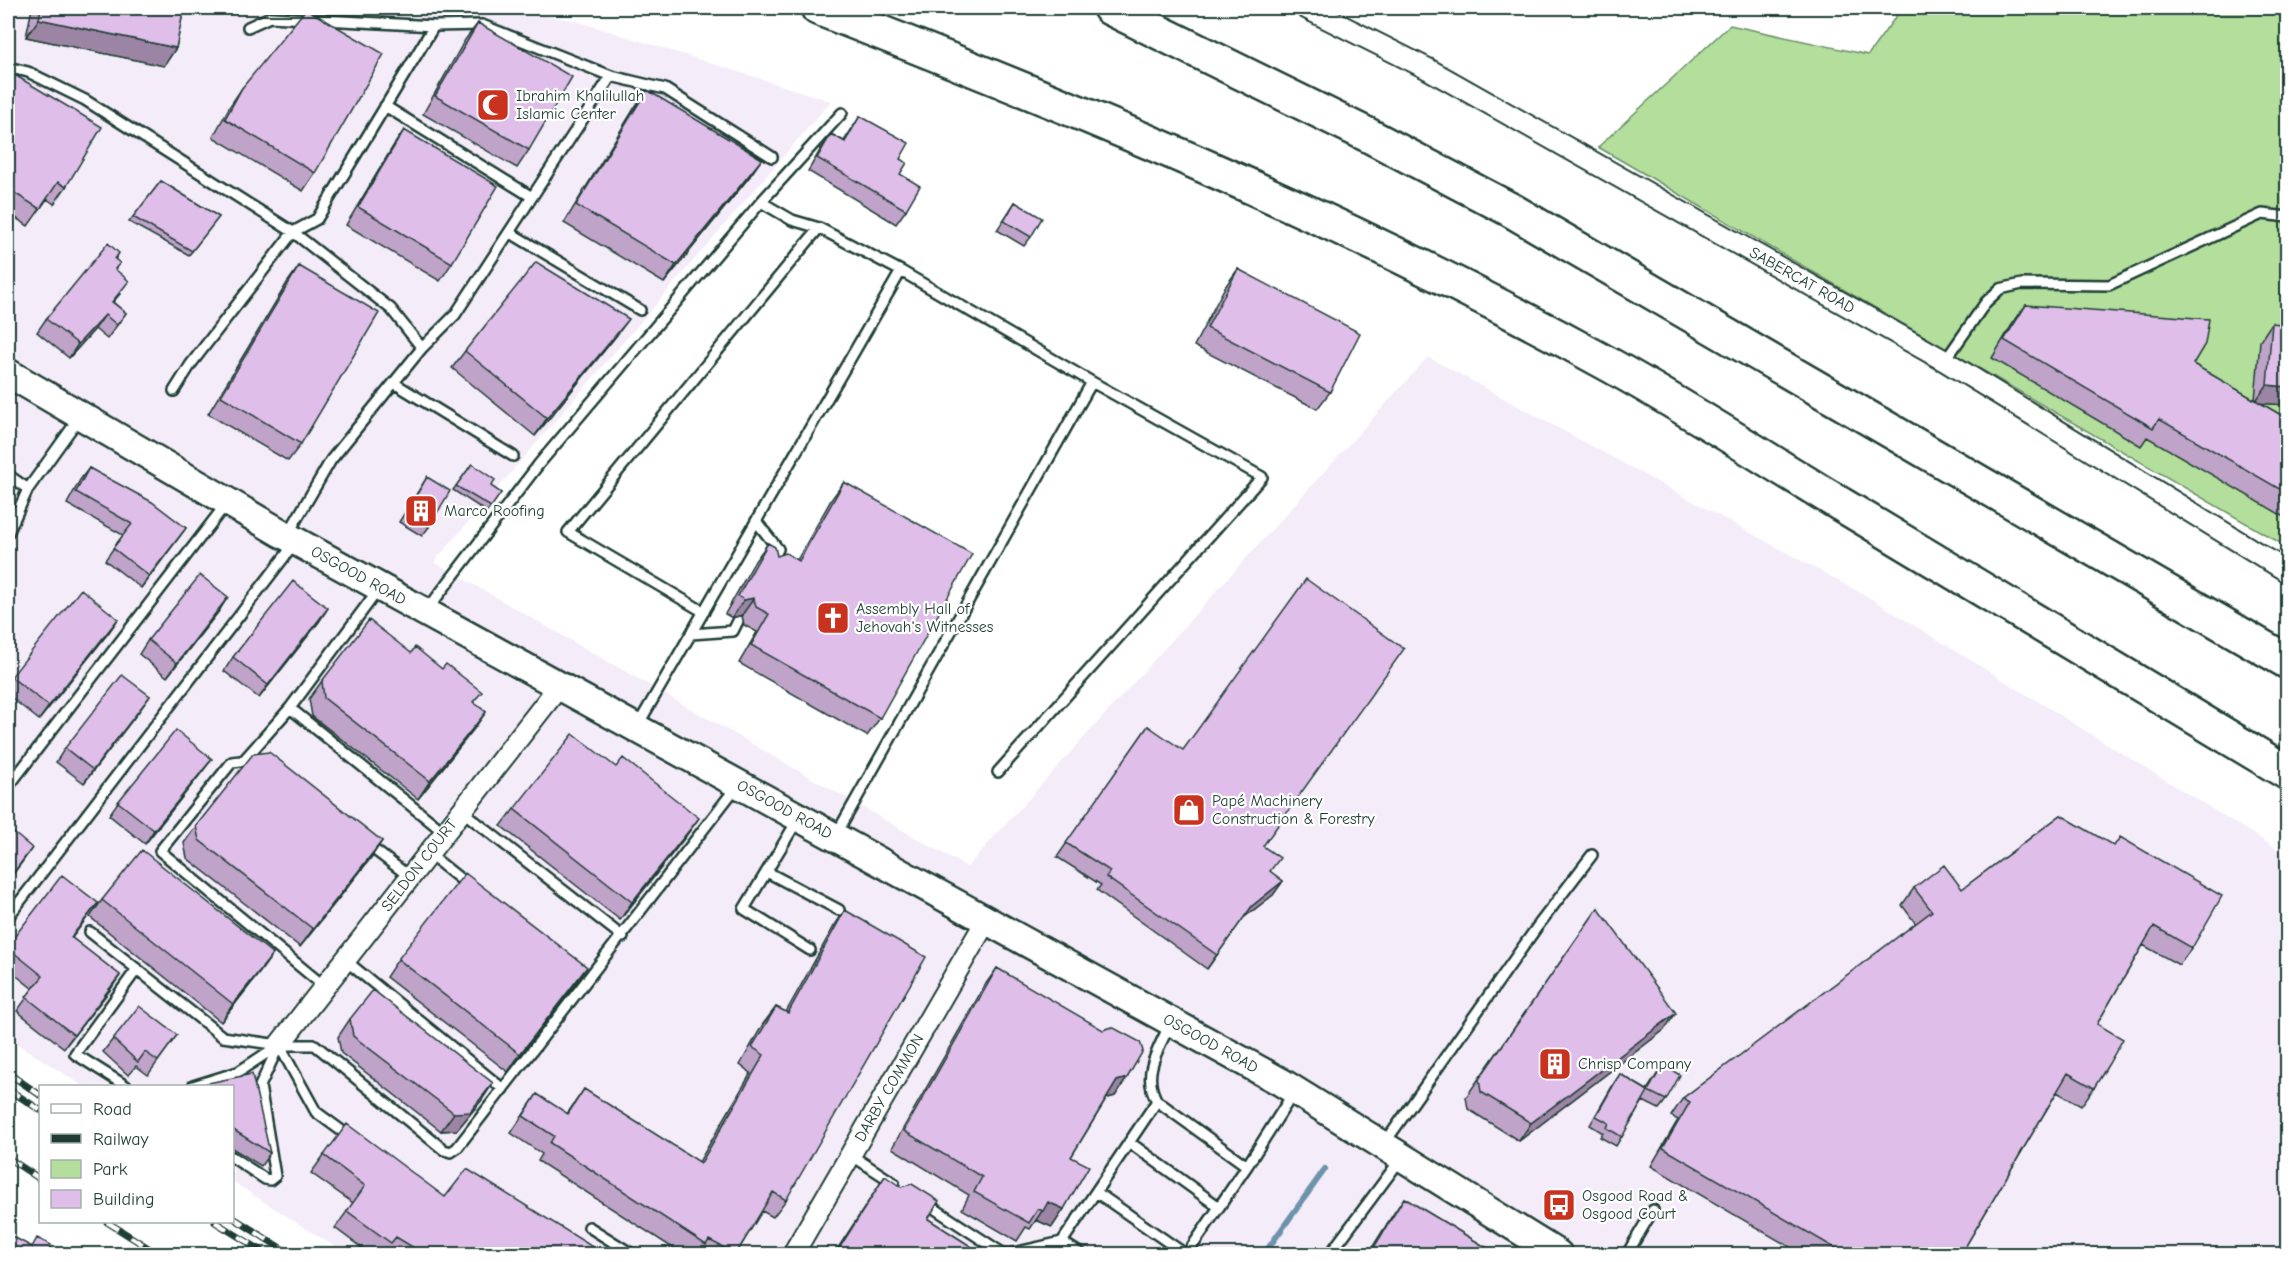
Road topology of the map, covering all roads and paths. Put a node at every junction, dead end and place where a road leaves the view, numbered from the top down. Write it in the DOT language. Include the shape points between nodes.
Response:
graph roads {
  1 [pos="818,8"];
  2 [pos="1110,8"];
  3 [pos="1305,8"];
  4 [pos="434,26"];
  5 [pos="248,27"];
  6 [pos="8,67"];
  7 [pos="611,76"];
  8 [pos="385,106"];
  9 [pos="842,113"];
  10 [pos="772,157"];
  11 [pos="532,197"];
  12 [pos="761,202"];
  13 [pos="2288,216"];
  14 [pos="819,228"];
  15 [pos="293,232"];
  16 [pos="509,232"];
  17 [pos="901,271"];
  18 [pos="640,310"];
  19 [pos="422,348"];
  20 [pos="1945,361"];
  21 [pos="8,373"];
  22 [pos="1092,382"];
  23 [pos="394,383"];
  24 [pos="174,390"];
  25 [pos="81,416"];
  26 [pos="513,456"];
  27 [pos="8,475"];
  28 [pos="28,489"];
  29 [pos="228,502"];
  30 [pos="756,521"];
  31 [pos="8,532"];
  32 [pos="292,539"];
  33 [pos="768,568"];
  34 [pos="2288,572"];
  35 [pos="381,587"];
  36 [pos="426,612"];
  37 [pos="704,612"];
  38 [pos="738,621"];
  39 [pos="691,634"];
  40 [pos="2288,663"];
  41 [pos="560,685"];
  42 [pos="290,708"];
  43 [pos="637,727"];
  44 [pos="244,760"];
  45 [pos="267,766"];
  46 [pos="998,772"];
  47 [pos="2288,773"];
  48 [pos="739,784"];
  49 [pos="8,786"];
  50 [pos="462,811"];
  51 [pos="799,817"];
  52 [pos="445,833"];
  53 [pos="356,835"];
  54 [pos="834,837"];
  55 [pos="429,854"];
  56 [pos="1592,855"];
  57 [pos="767,872"];
  58 [pos="410,877"];
  59 [pos="482,896"];
  60 [pos="839,910"];
  61 [pos="8,917"];
  62 [pos="986,921"];
  63 [pos="90,932"];
  64 [pos="623,937"];
  65 [pos="810,950"];
  66 [pos="345,960"];
  67 [pos="137,969"];
  68 [pos="579,974"];
  69 [pos="588,981"];
  70 [pos="325,987"];
  71 [pos="1171,1022"];
  72 [pos="279,1045"];
  73 [pos="124,1085"];
  74 [pos="196,1085"];
  75 [pos="503,1089"];
  76 [pos="1295,1091"];
  77 [pos="1157,1101"];
  78 [pos="1129,1142"];
  79 [pos="362,1146"];
  80 [pos="1393,1152"];
  81 [pos="851,1155"];
  82 [pos="234,1158"];
  83 [pos="1247,1166"];
  84 [pos="899,1186"];
  85 [pos="1096,1192"];
  86 [pos="918,1198"];
  87 [pos="1219,1207"];
  88 [pos="1653,1210"];
  89 [pos="589,1227"];
  90 [pos="1062,1242"];
  91 [pos="632,1254"];
  92 [pos="793,1254"];
  93 [pos="1004,1254"];
  94 [pos="1009,1254"];
  95 [pos="1081,1254"];
  96 [pos="1186,1254"];
  97 [pos="1330,1254"];
  98 [pos="1558,1254"];
  99 [pos="1627,1254"];
  1 -- 47 [label="highway" via="1148,142 1360,239 1599,359"];
  2 -- 40 [label="highway" via="1511,210"];
  3 -- 20 [label="street, SABERCAT ROAD" via="1428,69"];
  4 -- 5 [label="lane" via="270,17"];
  4 -- 7 [label="lane" via="482,25"];
  4 -- 8 [label="lane"];
  6 -- 15 [label="lane" via="28,72 85,100"];
  7 -- 10 [label="lane" via="665,89"];
  7 -- 11 [label="lane"];
  8 -- 11 [label="lane"];
  8 -- 15 [label="lane" via="317,219"];
  9 -- 12 [label="lane"];
  11 -- 16 [label="lane"];
  12 -- 14 [label="lane" via="792,220"];
  12 -- 36 [label="lane" via="538,464"];
  13 -- 20 [label="lane" via="2262,214 2109,285 2022,284 2000,289 1986,302"];
  14 -- 17 [label="lane"];
  14 -- 37 [label="lane" via="568,532"];
  15 -- 19 [label="lane" via="391,309"];
  15 -- 24 [label="lane"];
  16 -- 18 [label="lane"];
  16 -- 19 [label="lane" via="454,315"];
  17 -- 22 [label="lane"];
  17 -- 30 [label="lane"];
  19 -- 23 [label="lane"];
  20 -- 34 [label="street, SABERCAT ROAD"];
  21 -- 25 [label="main road, OSGOOD ROAD"];
  22 -- 46 [label="lane" via="1262,477"];
  22 -- 54 [label="lane"];
  23 -- 26 [label="lane"];
  23 -- 32 [label="lane" via="331,460"];
  25 -- 28 [label="lane"];
  25 -- 29 [label="main road, OSGOOD ROAD"];
  27 -- 28 [label="lane"];
  28 -- 31 [label="lane"];
  29 -- 32 [label="main road, OSGOOD ROAD"];
  29 -- 49 [label="lane"];
  30 -- 33 [label="lane" via="778,549"];
  30 -- 37 [label="lane"];
  32 -- 35 [label="main road, OSGOOD ROAD"];
  32 -- 61 [label="lane"];
  35 -- 36 [label="main road, OSGOOD ROAD"];
  35 -- 42 [label="lane"];
  36 -- 41 [label="main road, OSGOOD ROAD"];
  37 -- 39 [label="lane"];
  38 -- 39 [label="lane" via="733,631"];
  39 -- 43 [label="lane"];
  41 -- 43 [label="main road, OSGOOD ROAD"];
  41 -- 50 [label="street, SELDON COURT"];
  42 -- 44 [label="lane"];
  42 -- 52 [label="lane"];
  43 -- 48 [label="main road, OSGOOD ROAD"];
  44 -- 45 [label="lane" via="258,759"];
  44 -- 70 [label="lane" via="232,762 160,851"];
  48 -- 51 [label="main road, OSGOOD ROAD"];
  48 -- 64 [label="lane"];
  50 -- 52 [label="street, SELDON COURT"];
  50 -- 64 [label="lane"];
  51 -- 54 [label="main road, OSGOOD ROAD"];
  51 -- 57 [label="lane"];
  52 -- 55 [label="street, SELDON COURT"];
  53 -- 58 [label="lane"];
  54 -- 62 [label="main road, OSGOOD ROAD"];
  55 -- 58 [label="street, SELDON COURT"];
  55 -- 59 [label="lane"];
  56 -- 80 [label="lane" via="1537,927"];
  57 -- 60 [label="lane"];
  57 -- 65 [label="lane" via="744,909"];
  58 -- 66 [label="street, SELDON COURT"];
  62 -- 71 [label="main road, OSGOOD ROAD"];
  62 -- 81 [label="street, DARBY COMMON"];
  63 -- 67 [label="lane"];
  64 -- 69 [label="lane"];
  66 -- 70 [label="street, SELDON COURT"];
  66 -- 75 [label="lane"];
  67 -- 72 [label="lane" via="223,1037"];
  67 -- 73 [label="lane" via="75,1054"];
  68 -- 69 [label="lane"];
  69 -- 75 [label="lane"];
  70 -- 72 [label="street, SELDON COURT"];
  71 -- 76 [label="main road, OSGOOD ROAD"];
  71 -- 77 [label="lane" via="1150,1068 1150,1089"];
  72 -- 74 [label="lane" via="238,1072"];
  72 -- 75 [label="lane" via="315,1045 448,1152 457,1148"];
  72 -- 79 [label="lane" via="316,1112"];
  72 -- 82 [label="lane" via="260,1086 274,1176 265,1179"];
  76 -- 80 [label="main road, OSGOOD ROAD"];
  76 -- 83 [label="lane"];
  77 -- 78 [label="lane"];
  77 -- 83 [label="lane"];
  78 -- 85 [label="lane"];
  78 -- 87 [label="lane"];
  80 -- 97 [label="lane"];
  80 -- 98 [label="main road, OSGOOD ROAD"];
  81 -- 84 [label="lane"];
  81 -- 92 [label="street, DARBY COMMON"];
  83 -- 87 [label="lane"];
  85 -- 90 [label="lane"];
  85 -- 96 [label="lane"];
  86 -- 93 [label="lane"];
  87 -- 96 [label="lane"];
  88 -- 99 [label="lane"];
  89 -- 91 [label="lane"];
  90 -- 94 [label="lane"];
  90 -- 95 [label="lane"];
}
